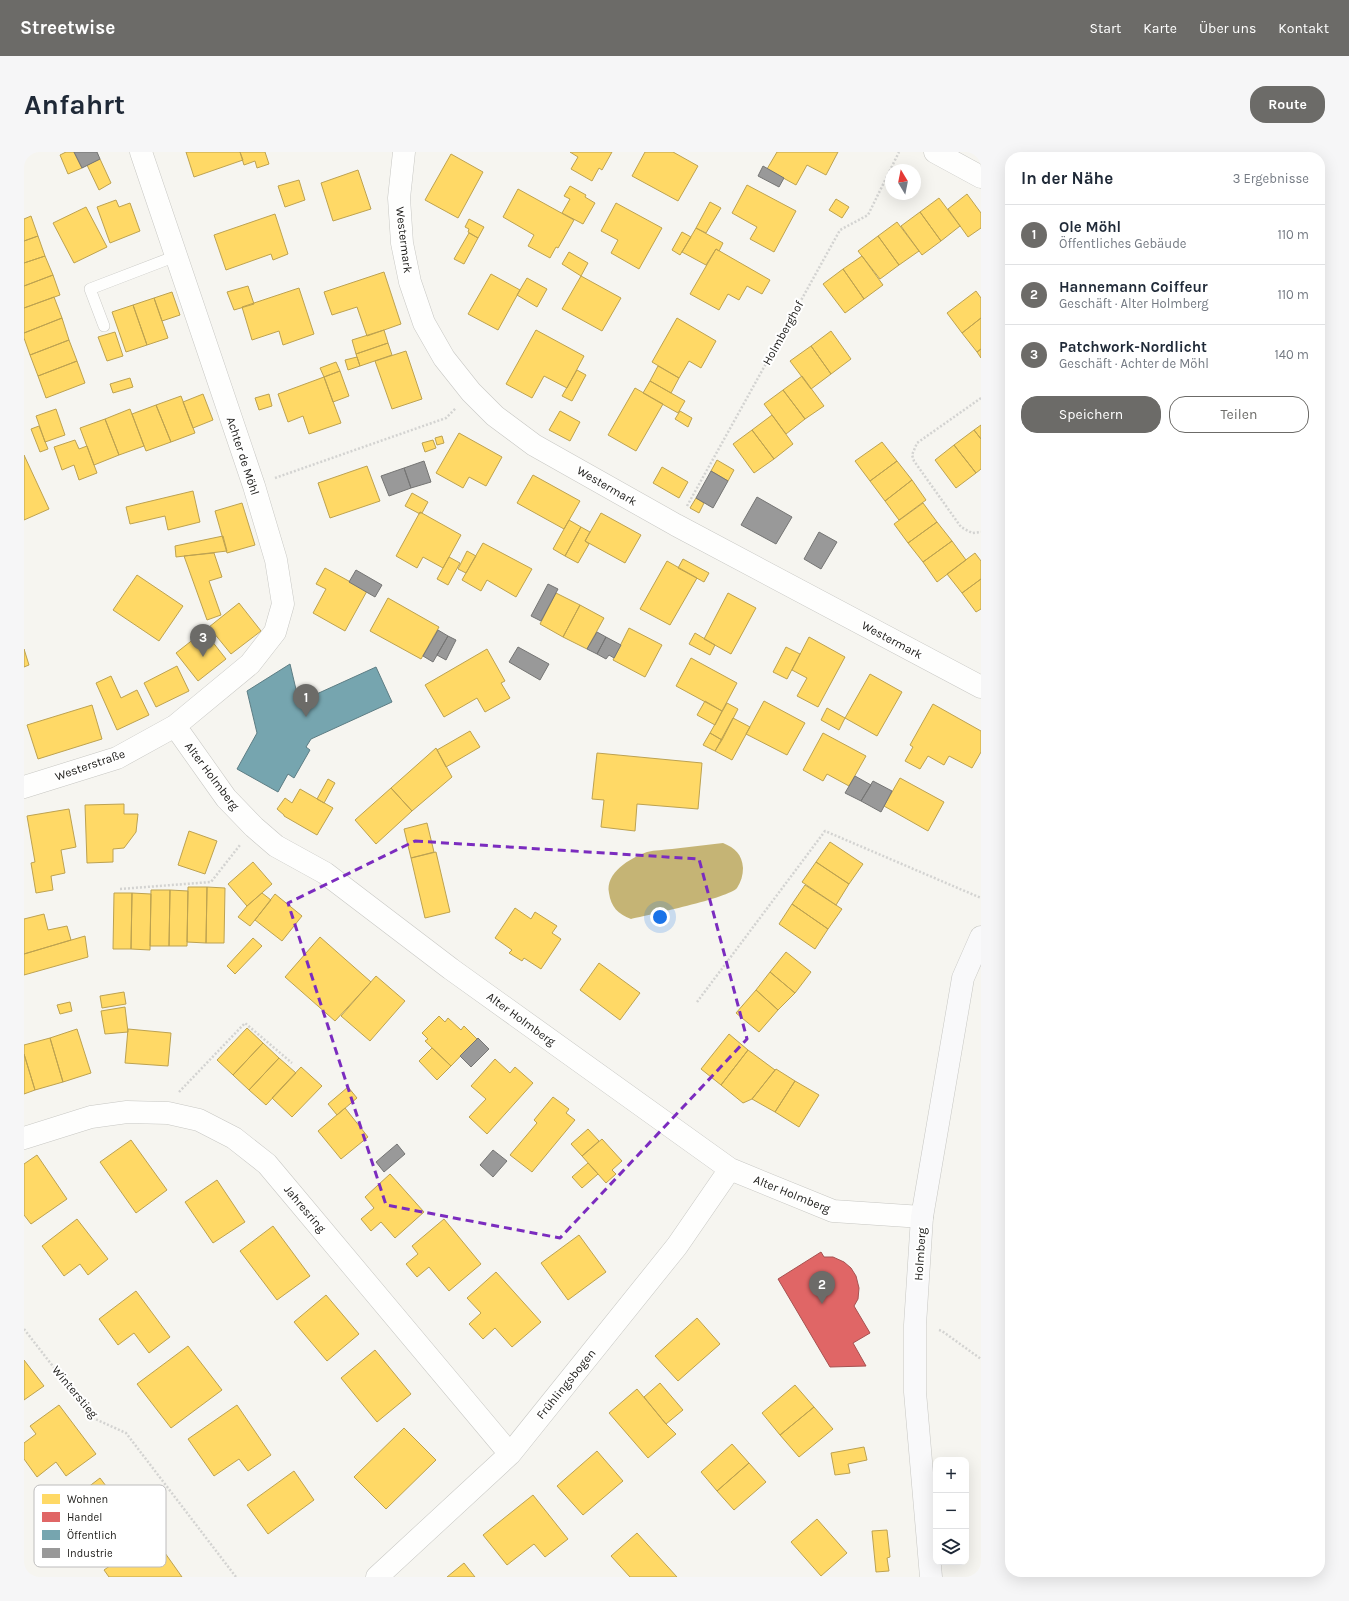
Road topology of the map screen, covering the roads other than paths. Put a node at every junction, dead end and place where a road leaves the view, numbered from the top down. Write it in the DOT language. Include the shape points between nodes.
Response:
graph roads {
  1 [pos="141,152"];
  2 [pos="404,152"];
  3 [pos="935,152"];
  4 [pos="981,177"];
  5 [pos="176,256"];
  6 [pos="104,326"];
  7 [pos="981,687"];
  8 [pos="175,726"];
  9 [pos="24,787"];
  10 [pos="981,937"];
  11 [pos="24,1138"];
  12 [pos="730,1169"];
  13 [pos="922,1217"];
  14 [pos="510,1454"];
  15 [pos="377,1577"];
  16 [pos="931,1577"];
  1 -- 5 [label="street, Achter de Möhl"];
  2 -- 7 [label="street, Westermark" via="398,198 402,243 410,282 424,323 444,358 471,392 495,416 534,445 676,525"];
  3 -- 4 [label="street"];
  5 -- 6 [label="lane" via="90,289"];
  5 -- 8 [label="street, Achter de Möhl" via="254,486 276,560 283,604 275,632 250,664"];
  8 -- 9 [label="street, Westerstraße" via="117,758"];
  8 -- 12 [label="street, Alter Holmberg" via="226,798 276,846 324,873 451,969"];
  10 -- 13 [label="street, Holmberg" via="963,978"];
  11 -- 14 [label="street, Jahresring" via="91,1117 127,1112 168,1113 199,1120 234,1138 268,1164"];
  12 -- 13 [label="street, Alter Holmberg" via="833,1211"];
  12 -- 14 [label="street, Frühlingsbogen" via="677,1246"];
  13 -- 16 [label="street, Holmberg" via="915,1326 915,1392"];
  14 -- 15 [label="street, Frühlingsbogen"];
}
